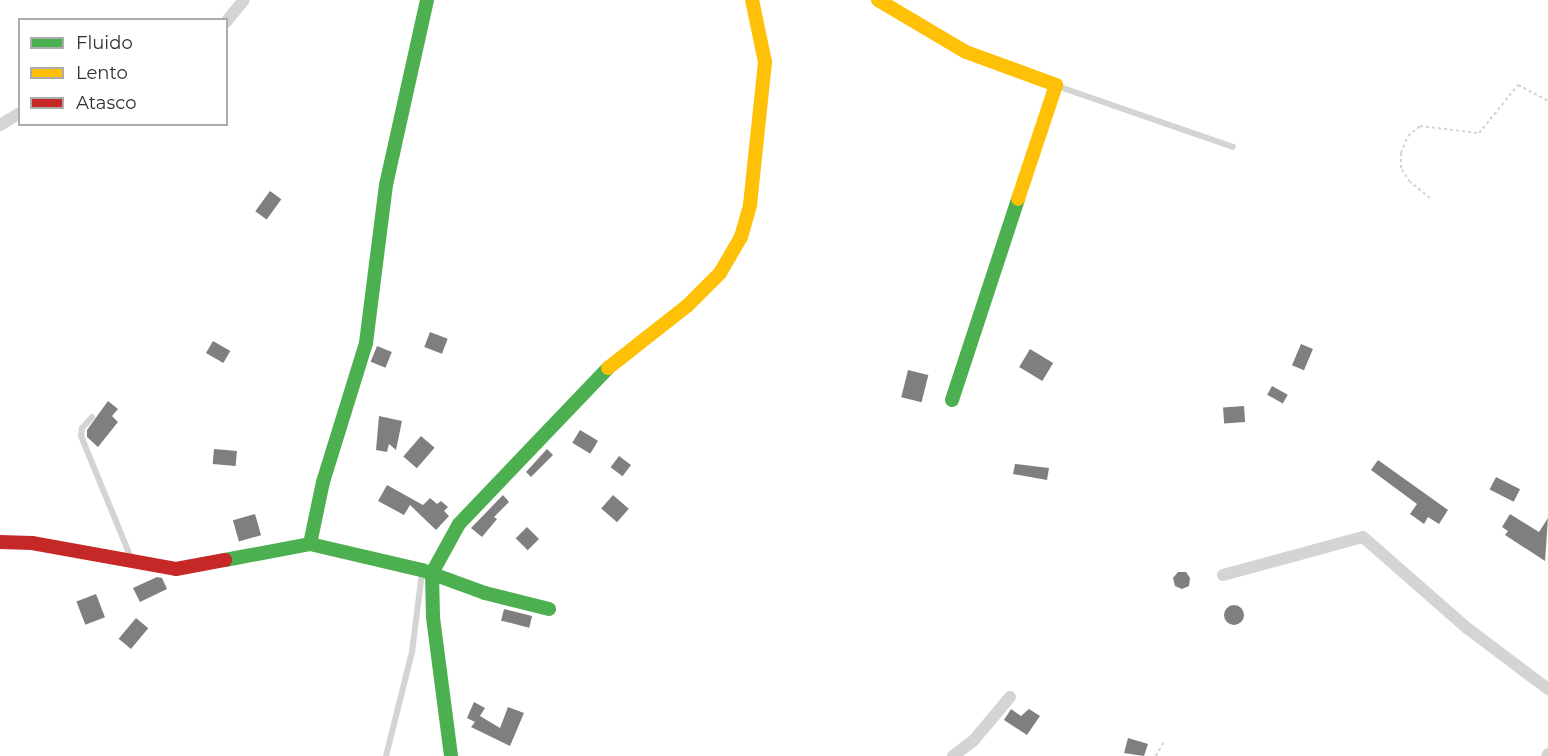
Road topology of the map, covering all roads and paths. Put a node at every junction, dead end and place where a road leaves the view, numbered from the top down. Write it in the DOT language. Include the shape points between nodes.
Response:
graph roads {
  1 [pos="244,0"];
  2 [pos="427,0"];
  3 [pos="752,0"];
  4 [pos="878,0"];
  5 [pos="228,20"];
  6 [pos="1056,85"];
  7 [pos="1548,101"];
  8 [pos="18,114"];
  9 [pos="0,126"];
  10 [pos="1233,147"];
  11 [pos="1430,198"];
  12 [pos="952,400"];
  13 [pos="92,417"];
  14 [pos="0,542"];
  15 [pos="310,544"];
  16 [pos="132,561"];
  17 [pos="427,572"];
  18 [pos="1223,575"];
  19 [pos="549,609"];
  20 [pos="1548,689"];
  21 [pos="1010,697"];
  22 [pos="1164,741"];
  23 [pos="386,756"];
  24 [pos="451,756"];
  25 [pos="954,756"];
  26 [pos="1156,756"];
  1 -- 5 [label="street"];
  2 -- 15 [label="street" via="386,185 366,343 323,482"];
  3 -- 17 [label="street" via="765,62 750,205 741,237 720,273 688,305 592,380 459,524"];
  4 -- 6 [label="street" via="966,52"];
  6 -- 10 [label="lane"];
  6 -- 12 [label="street"];
  7 -- 11 [label="path" via="1518,86 1479,133 1420,126 1401,153 1401,168 1410,182"];
  8 -- 9 [label="street"];
  13 -- 16 [label="lane" via="82,428 81,436"];
  14 -- 16 [label="street" via="32,543"];
  15 -- 16 [label="street" via="176,569"];
  15 -- 17 [label="street"];
  17 -- 19 [label="street"];
  17 -- 23 [label="lane"];
  17 -- 24 [label="street"];
  18 -- 20 [label="street" via="1363,537 1467,628"];
  21 -- 25 [label="street" via="974,740"];
  22 -- 26 [label="path"];
}
